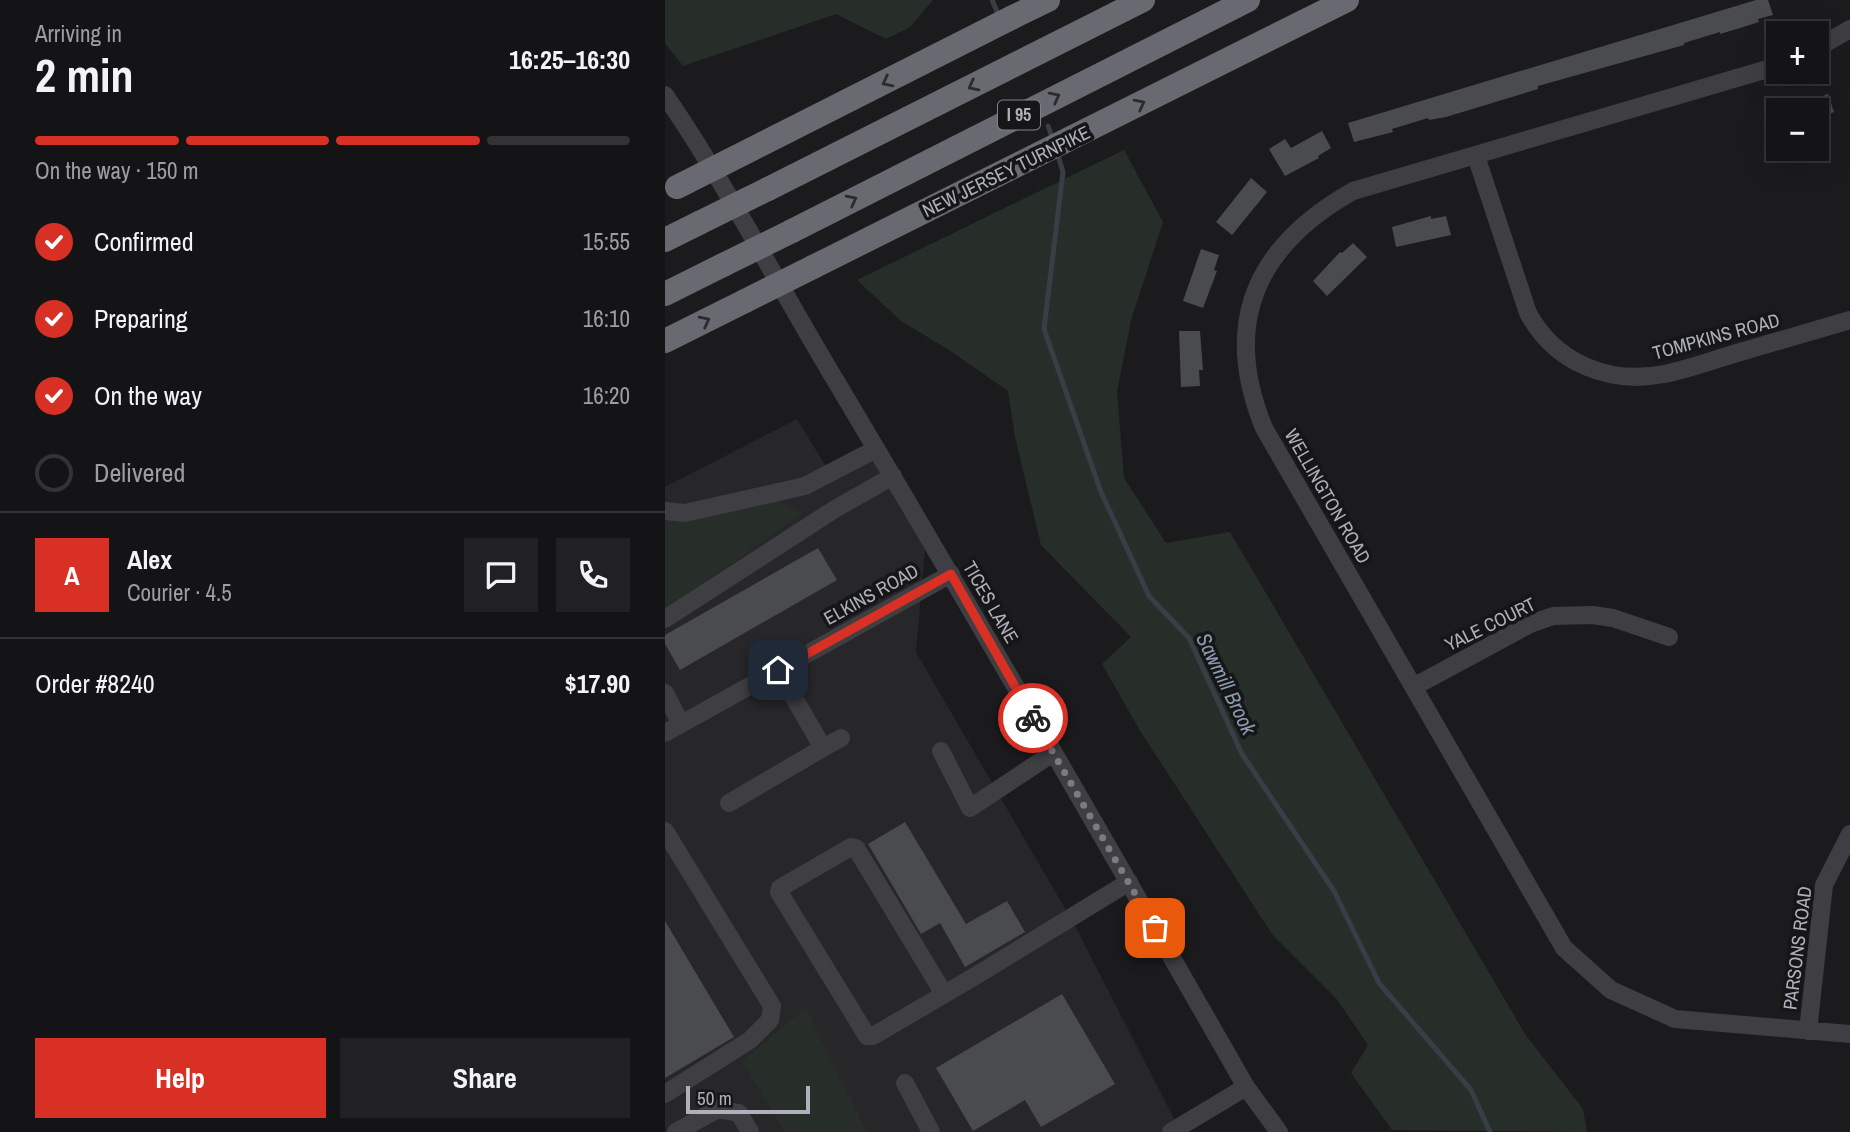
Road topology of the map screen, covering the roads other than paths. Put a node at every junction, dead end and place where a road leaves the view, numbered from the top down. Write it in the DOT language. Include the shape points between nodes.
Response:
graph roads {
  1 [pos="1048,0"];
  2 [pos="1143,0"];
  3 [pos="1248,0"];
  4 [pos="1346,0"];
  5 [pos="1850,29"];
  6 [pos="1829,41"];
  7 [pos="1766,70"];
  8 [pos="665,95"];
  9 [pos="1476,156"];
  10 [pos="671,190"];
  11 [pos="665,240"];
  12 [pos="665,294"];
  13 [pos="1850,320"];
  14 [pos="665,341"];
  15 [pos="876,449"];
  16 [pos="893,476"];
  17 [pos="665,511"];
  18 [pos="951,574"];
  19 [pos="665,619"];
  20 [pos="1669,637"];
  21 [pos="778,670"];
  22 [pos="1415,686"];
  23 [pos="665,693"];
  24 [pos="673,728"];
  25 [pos="841,738"];
  26 [pos="823,748"];
  27 [pos="941,751"];
  28 [pos="1053,753"];
  29 [pos="729,803"];
  30 [pos="665,831"];
  31 [pos="1850,834"];
  32 [pos="1129,882"];
  33 [pos="944,994"];
  34 [pos="1808,1031"];
  35 [pos="1850,1034"];
  36 [pos="905,1083"];
  37 [pos="1246,1087"];
  38 [pos="665,1094"];
  39 [pos="676,1132"];
  40 [pos="750,1132"];
  41 [pos="930,1132"];
  42 [pos="1171,1132"];
  43 [pos="1279,1132"];
  1 -- 10 [label="highway, one-way, bridge"];
  2 -- 11 [label="highway, I 95, one-way, bridge"];
  12 -- 3 [label="highway, I 95, one-way, bridge"];
  14 -- 4 [label="highway, NEW JERSEY TURNPIKE / I 95, one-way, bridge"];
  5 -- 6 [label="street"];
  7 -- 9 [label="street, WELLINGTON ROAD"];
  8 -- 15 [label="street, TICES LANE" via="698,142"];
  9 -- 13 [label="street, TOMPKINS ROAD" via="1537,330 1592,371 1624,376 1664,374"];
  9 -- 22 [label="street, WELLINGTON ROAD" via="1353,191 1322,209 1271,261 1245,324 1247,377 1264,428"];
  15 -- 16 [label="street, TICES LANE"];
  15 -- 17 [label="street" via="805,486 685,513"];
  16 -- 18 [label="street, TICES LANE"];
  16 -- 19 [label="street"];
  18 -- 21 [label="street, ELKINS ROAD"];
  18 -- 28 [label="street, TICES LANE"];
  20 -- 22 [label="street, YALE COURT" via="1613,618 1553,616"];
  21 -- 24 [label="street, ELKINS ROAD"];
  21 -- 26 [label="street"];
  22 -- 34 [label="street, WELLINGTON ROAD" via="1564,948 1611,990 1675,1019"];
  23 -- 24 [label="street"];
  25 -- 26 [label="street"];
  26 -- 29 [label="street"];
  27 -- 28 [label="street" via="973,813"];
  28 -- 32 [label="street, TICES LANE"];
  30 -- 38 [label="street" via="772,1006 770,1020 750,1040"];
  31 -- 34 [label="street, PARSONS ROAD" via="1824,885"];
  32 -- 33 [label="street"];
  32 -- 37 [label="street, TICES LANE"];
  33 -- 33 [label="street" via="873,1036 867,1035 780,888 856,848"];
  34 -- 35 [label="street, WELLINGTON ROAD"];
  36 -- 41 [label="street"];
  37 -- 42 [label="street"];
  37 -- 43 [label="street, TICES LANE"];
  39 -- 40 [label="street" via="717,1109 739,1113"];
}
